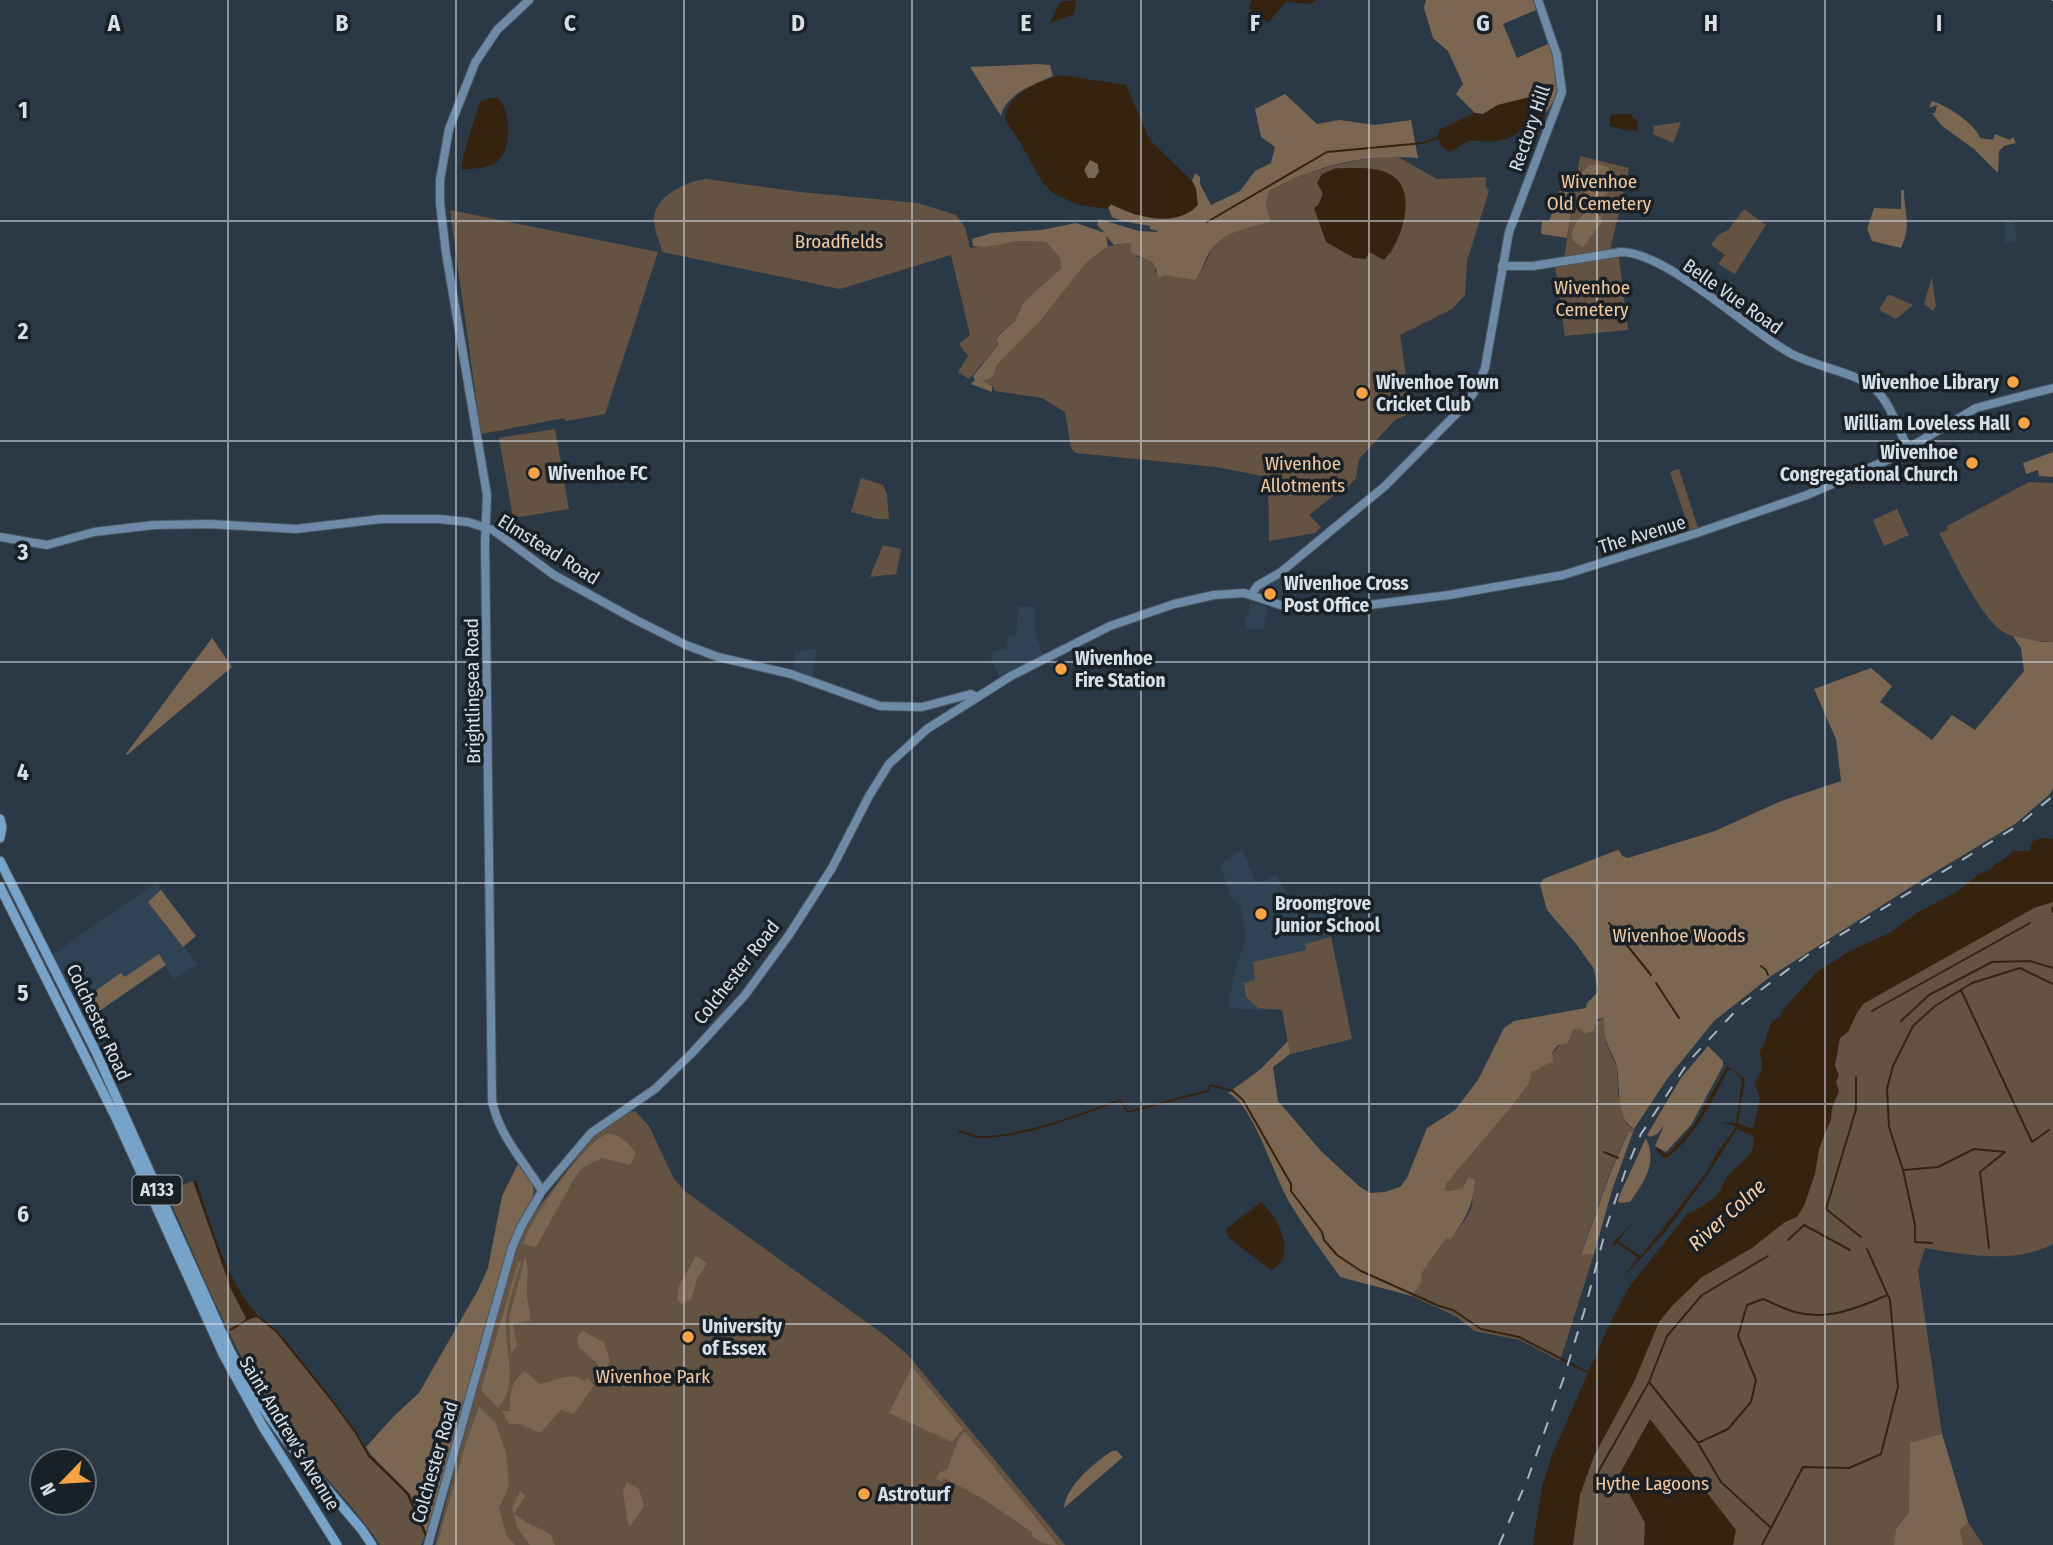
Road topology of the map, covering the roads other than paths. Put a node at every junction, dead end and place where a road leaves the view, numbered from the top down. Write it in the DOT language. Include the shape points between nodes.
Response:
graph roads {
  1 [pos="529,0"];
  2 [pos="1538,0"];
  3 [pos="1502,266"];
  4 [pos="2053,388"];
  5 [pos="1908,448"];
  6 [pos="486,527"];
  7 [pos="0,537"];
  8 [pos="1252,594"];
  9 [pos="977,697"];
  10 [pos="0,819"];
  11 [pos="0,838"];
  12 [pos="0,861"];
  13 [pos="0,887"];
  14 [pos="542,1191"];
  15 [pos="215,1338"];
  16 [pos="231,1353"];
  17 [pos="337,1545"];
  18 [pos="372,1545"];
  19 [pos="428,1545"];
  1 -- 6 [label="main road, Brightlingsea Road" via="497,30 475,63 449,129 440,180 445,243 485,484"];
  2 -- 3 [label="main road, Rectory Hill" via="1557,55 1562,92 1515,216"];
  3 -- 5 [label="main road, Belle Vue Road" via="1533,266 1621,252 1649,258 1787,352 1871,385"];
  3 -- 8 [label="main road, Rectory Hill" via="1485,368 1465,405 1372,498"];
  4 -- 5 [label="main road, The Avenue" via="1976,408"];
  5 -- 8 [label="main road, The Avenue" via="1791,501 1563,575 1338,609 1293,608"];
  6 -- 7 [label="main road, Elmstead Road" via="409,518 303,529 141,526 47,545"];
  6 -- 9 [label="main road, Elmstead Road" via="554,575 655,630 718,657 791,674 880,706 914,708 971,694"];
  6 -- 14 [label="main road, Brightlingsea Road" via="492,1100 504,1135"];
  8 -- 9 [label="main road, Colchester Road" via="1214,596 1132,618 1083,638"];
  9 -- 14 [label="main road, Colchester Road" via="927,729 889,764 818,892 725,1018 656,1089 591,1133"];
  10 -- 11 [label="main road"];
  12 -- 16 [label="main road, Colchester Road / A133" via="96,1052"];
  13 -- 15 [label="main road, Colchester Road / A133" via="116,1118"];
  14 -- 19 [label="main road, Colchester Road" via="512,1248"];
  15 -- 17 [label="main road, Saint Andrew's Avenue / A133" via="258,1419"];
  16 -- 18 [label="main road, Saint Andrew's Avenue / A133" via="272,1422"];
}
